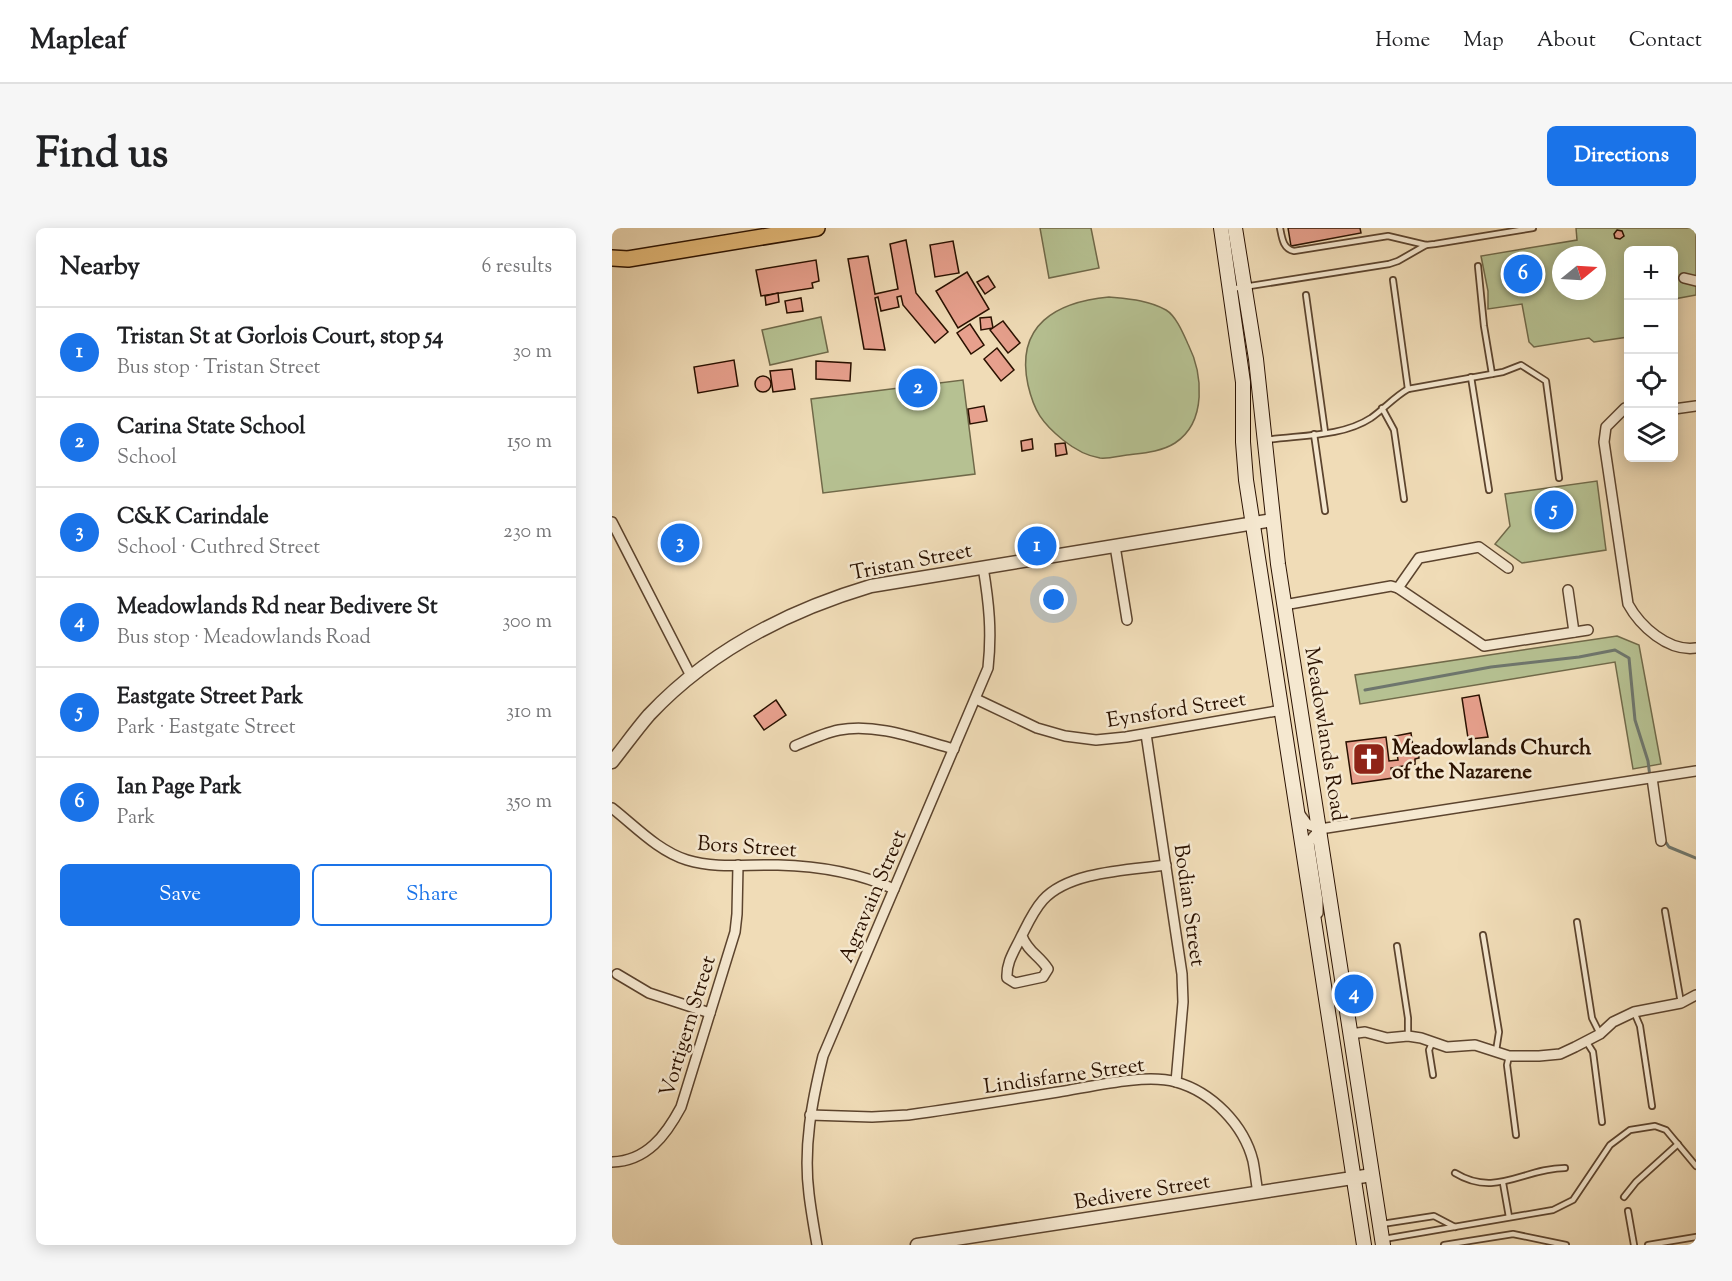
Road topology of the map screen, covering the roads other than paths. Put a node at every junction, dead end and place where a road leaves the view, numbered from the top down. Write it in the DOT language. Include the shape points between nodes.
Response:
graph roads {
  1 [pos="817,228"];
  2 [pos="1221,228"];
  3 [pos="1235,228"];
  4 [pos="1280,228"];
  5 [pos="1533,228"];
  6 [pos="1426,244"];
  7 [pos="612,258"];
  8 [pos="628,260"];
  9 [pos="1478,266"];
  10 [pos="612,267"];
  11 [pos="1684,278"];
  12 [pos="1393,280"];
  13 [pos="1696,281"];
  14 [pos="1245,287"];
  15 [pos="1229,290"];
  16 [pos="1306,295"];
  17 [pos="1492,374"];
  18 [pos="1472,377"];
  19 [pos="1408,389"];
  20 [pos="1696,406"];
  21 [pos="1382,408"];
  22 [pos="1678,408"];
  23 [pos="1624,411"];
  24 [pos="1325,432"];
  25 [pos="1314,434"];
  26 [pos="1263,440"];
  27 [pos="1560,478"];
  28 [pos="1489,490"];
  29 [pos="1404,499"];
  30 [pos="1325,511"];
  31 [pos="1272,520"];
  32 [pos="1254,523"];
  33 [pos="613,525"];
  34 [pos="1115,546"];
  35 [pos="983,567"];
  36 [pos="1508,568"];
  37 [pos="1398,588"];
  38 [pos="1568,590"];
  39 [pos="1284,604"];
  40 [pos="1127,620"];
  41 [pos="1588,630"];
  42 [pos="1574,632"];
  43 [pos="1696,648"];
  44 [pos="691,676"];
  45 [pos="975,699"];
  46 [pos="1282,710"];
  47 [pos="1146,734"];
  48 [pos="795,746"];
  49 [pos="954,749"];
  50 [pos="612,761"];
  51 [pos="1696,771"];
  52 [pos="1656,777"];
  53 [pos="612,808"];
  54 [pos="1298,812"];
  55 [pos="1320,829"];
  56 [pos="1661,841"];
  57 [pos="738,865"];
  58 [pos="1166,865"];
  59 [pos="894,889"];
  60 [pos="1665,912"];
  61 [pos="1577,922"];
  62 [pos="1483,935"];
  63 [pos="1022,936"];
  64 [pos="1317,936"];
  65 [pos="1396,946"];
  66 [pos="617,974"];
  67 [pos="1696,995"];
  68 [pos="1682,1003"];
  69 [pos="1634,1012"];
  70 [pos="710,1013"];
  71 [pos="1350,1034"];
  72 [pos="1600,1034"];
  73 [pos="1408,1036"];
  74 [pos="1586,1041"];
  75 [pos="1432,1042"];
  76 [pos="1496,1051"];
  77 [pos="1509,1056"];
  78 [pos="1433,1075"];
  79 [pos="1176,1082"];
  80 [pos="1652,1106"];
  81 [pos="810,1115"];
  82 [pos="1602,1122"];
  83 [pos="1516,1135"];
  84 [pos="1678,1144"];
  85 [pos="612,1162"];
  86 [pos="1696,1166"];
  87 [pos="1565,1168"];
  88 [pos="1455,1173"];
  89 [pos="1372,1176"];
  90 [pos="1354,1178"];
  91 [pos="1503,1183"];
  92 [pos="1258,1193"];
  93 [pos="1624,1197"];
  94 [pos="1628,1211"];
  95 [pos="1509,1217"];
  96 [pos="1380,1225"];
  97 [pos="1455,1227"];
  98 [pos="1529,1238"];
  99 [pos="1693,1238"];
  100 [pos="991,1239"];
  101 [pos="1382,1242"];
  102 [pos="817,1245"];
  103 [pos="917,1245"];
  104 [pos="1365,1245"];
  105 [pos="1444,1245"];
  106 [pos="1528,1245"];
  107 [pos="1566,1245"];
  108 [pos="1634,1245"];
  109 [pos="1648,1245"];
  110 [pos="1691,1245"];
  1 -- 8 [label="main road"];
  2 -- 15 [label="main road, Meadowlands Road"];
  3 -- 14 [label="main road, Meadowlands Road"];
  4 -- 6 [label="lane" via="1284,243 1294,251 1388,236"];
  5 -- 6 [label="lane"];
  6 -- 14 [label="lane" via="1389,264"];
  7 -- 8 [label="main road"];
  8 -- 10 [label="main road"];
  9 -- 17 [label="lane"];
  11 -- 13 [label="street"];
  12 -- 19 [label="lane"];
  14 -- 15 [label="lane"];
  14 -- 26 [label="main road, Meadowlands Road"];
  15 -- 32 [label="main road, Meadowlands Road" via="1243,382 1244,457"];
  16 -- 24 [label="lane"];
  17 -- 18 [label="lane"];
  17 -- 27 [label="lane" via="1521,365 1546,381"];
  18 -- 19 [label="lane"];
  18 -- 28 [label="lane"];
  19 -- 21 [label="lane"];
  20 -- 22 [label="street"];
  21 -- 24 [label="lane" via="1354,426"];
  21 -- 29 [label="lane" via="1394,430"];
  23 -- 43 [label="street" via="1606,427 1604,442 1628,604 1635,616 1668,644"];
  24 -- 25 [label="lane"];
  25 -- 26 [label="lane"];
  25 -- 30 [label="lane"];
  26 -- 31 [label="main road, Meadowlands Road"];
  31 -- 32 [label="street, Tristan Street"];
  31 -- 39 [label="main road, Meadowlands Road"];
  32 -- 34 [label="street, Tristan Street"];
  32 -- 46 [label="main road, Meadowlands Road"];
  33 -- 44 [label="street"];
  34 -- 35 [label="street, Tristan Street"];
  34 -- 40 [label="street"];
  35 -- 44 [label="street, Tristan Street" via="872,586 828,599 744,639"];
  35 -- 45 [label="street, Agravain Street" via="991,612 991,642 988,668"];
  36 -- 37 [label="street" via="1479,547 1419,558"];
  37 -- 39 [label="street"];
  37 -- 42 [label="street" via="1484,646"];
  38 -- 42 [label="street"];
  39 -- 55 [label="main road, Meadowlands Road"];
  41 -- 42 [label="street"];
  44 -- 50 [label="street, Tristan Street" via="648,717"];
  45 -- 47 [label="street, Eynsford Street" via="1037,728 1065,736 1096,740"];
  45 -- 49 [label="street, Agravain Street"];
  46 -- 47 [label="street, Eynsford Street"];
  46 -- 54 [label="main road, Meadowlands Road"];
  47 -- 58 [label="street, Bodian Street"];
  48 -- 49 [label="street" via="839,730 862,728"];
  49 -- 59 [label="street, Agravain Street"];
  51 -- 52 [label="street"];
  52 -- 55 [label="street"];
  52 -- 56 [label="street"];
  53 -- 57 [label="street, Bors Street" via="665,850 696,862"];
  54 -- 55 [label="street" via="1307,824"];
  54 -- 64 [label="main road, Meadowlands Road"];
  55 -- 64 [label="street" via="1309,842 1318,901"];
  55 -- 71 [label="main road, Meadowlands Road"];
  57 -- 59 [label="street, Bors Street" via="781,865 837,872 868,877"];
  57 -- 70 [label="street, Vortigern Street" via="735,932"];
  58 -- 63 [label="street" via="1084,877 1063,886 1033,912"];
  58 -- 79 [label="street, Bodian Street" via="1183,984"];
  59 -- 81 [label="street, Agravain Street" via="823,1056"];
  60 -- 68 [label="lane"];
  61 -- 72 [label="lane" via="1592,1018"];
  62 -- 76 [label="lane" via="1499,1032"];
  63 -- 63 [label="street" via="1026,948 1048,969 1043,977 1015,983 1007,978 1006,967"];
  64 -- 90 [label="main road, Meadowlands Road"];
  65 -- 73 [label="lane"];
  66 -- 70 [label="street" via="649,993"];
  67 -- 68 [label="street"];
  68 -- 69 [label="street"];
  69 -- 72 [label="street" via="1613,1022"];
  69 -- 80 [label="lane" via="1640,1026"];
  70 -- 85 [label="street, Vortigern Street" via="681,1107 669,1131 636,1156"];
  71 -- 73 [label="street"];
  71 -- 89 [label="main road, Meadowlands Road"];
  72 -- 74 [label="street"];
  73 -- 75 [label="street"];
  74 -- 77 [label="street" via="1560,1054"];
  74 -- 82 [label="lane" via="1593,1052"];
  75 -- 76 [label="street" via="1447,1047 1475,1045"];
  75 -- 78 [label="lane" via="1429,1050"];
  76 -- 77 [label="street"];
  77 -- 83 [label="lane"];
  79 -- 81 [label="street, Lindisfarne Street" via="1131,1081 908,1115"];
  79 -- 92 [label="street, Lindisfarne Street" via="1199,1092 1234,1122 1247,1143"];
  81 -- 102 [label="street, Agravain Street" via="807,1169"];
  84 -- 86 [label="lane"];
  84 -- 93 [label="lane"];
  84 -- 95 [label="lane" via="1666,1130 1654,1126 1630,1130 1610,1144 1573,1200 1553,1210"];
  87 -- 91 [label="lane" via="1549,1168"];
  88 -- 91 [label="lane" via="1469,1182"];
  89 -- 90 [label="street, Bedivere Street"];
  89 -- 96 [label="main road, Meadowlands Road"];
  90 -- 92 [label="street, Bedivere Street"];
  90 -- 104 [label="main road, Meadowlands Road"];
  91 -- 95 [label="lane"];
  92 -- 100 [label="street, Bedivere Street"];
  94 -- 108 [label="lane"];
  95 -- 97 [label="lane"];
  96 -- 97 [label="lane" via="1434,1216"];
  96 -- 101 [label="main road, Meadowlands Road"];
  97 -- 101 [label="lane"];
  98 -- 105 [label="lane" via="1513,1234"];
  98 -- 106 [label="lane"];
  98 -- 107 [label="lane"];
  99 -- 109 [label="lane"];
  99 -- 110 [label="lane"];
  100 -- 103 [label="street, Bedivere Street"];
}
